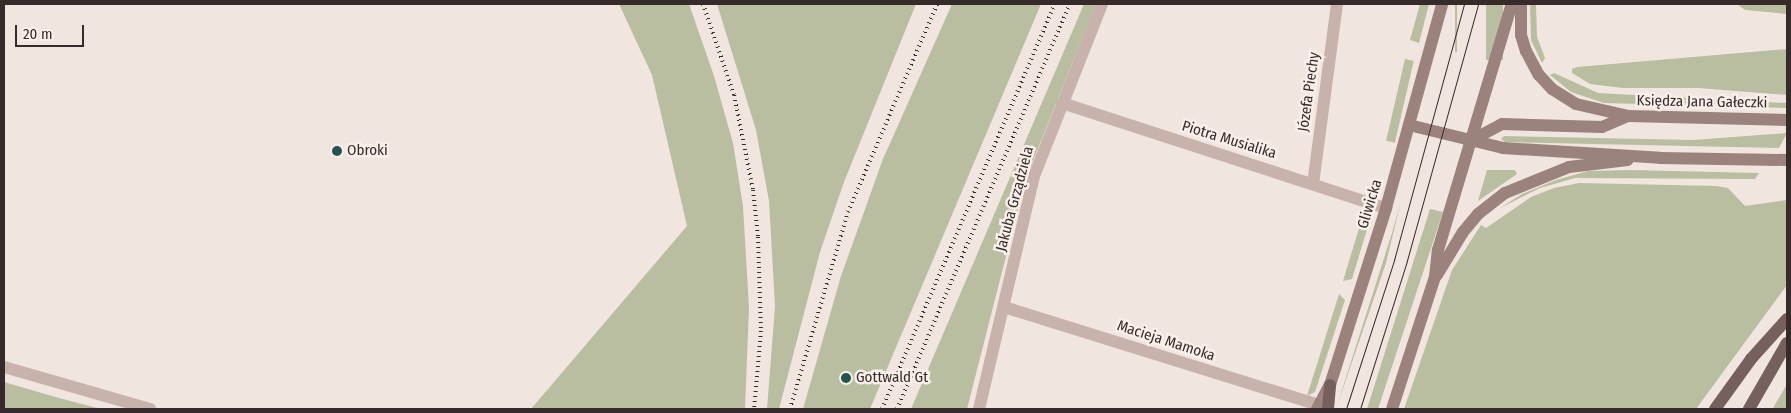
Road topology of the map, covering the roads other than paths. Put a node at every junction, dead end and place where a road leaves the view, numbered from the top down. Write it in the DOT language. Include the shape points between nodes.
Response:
graph roads {
  1 [pos="1102,4"];
  2 [pos="1337,4"];
  3 [pos="1442,4"];
  4 [pos="1512,4"];
  5 [pos="1521,4"];
  6 [pos="1062,103"];
  7 [pos="1628,116"];
  8 [pos="1787,120"];
  9 [pos="1409,125"];
  10 [pos="1472,140"];
  11 [pos="1660,158"];
  12 [pos="1787,160"];
  13 [pos="1313,184"];
  14 [pos="1386,208"];
  15 [pos="1435,278"];
  16 [pos="1004,306"];
  17 [pos="1787,319"];
  18 [pos="1787,343"];
  19 [pos="4,367"];
  20 [pos="1330,386"];
  21 [pos="1321,408"];
  22 [pos="150,409"];
  23 [pos="978,409"];
  24 [pos="1392,409"];
  25 [pos="1715,409"];
  26 [pos="1749,409"];
  1 -- 6 [label="street, Jakuba Grządziela"];
  2 -- 13 [label="street, Józefa Piechy"];
  3 -- 9 [label="street, Gliwicka"];
  4 -- 10 [label="street"];
  5 -- 7 [label="street" via="1520,27 1526,51 1539,75 1552,89 1576,104"];
  6 -- 13 [label="street, Piotra Musialika"];
  6 -- 16 [label="street, Jakuba Grządziela" via="1034,176"];
  7 -- 8 [label="street, Księdza Jana Gałeczki"];
  7 -- 10 [label="street, Księdza Jana Gałeczki" via="1602,127 1502,124"];
  9 -- 10 [label="street"];
  9 -- 14 [label="street, Gliwicka"];
  10 -- 11 [label="street" via="1503,148"];
  10 -- 15 [label="street" via="1438,250"];
  11 -- 12 [label="street"];
  11 -- 15 [label="street" via="1569,167 1521,184 1478,214"];
  13 -- 14 [label="street, Piotra Musialika"];
  14 -- 20 [label="street, Gliwicka"];
  15 -- 24 [label="street"];
  16 -- 21 [label="street, Macieja Mamoka"];
  16 -- 23 [label="street, Jakuba Grządziela"];
  17 -- 25 [label="main road" via="1751,359"];
  18 -- 26 [label="main road"];
  19 -- 22 [label="street"];
  20 -- 21 [label="main road"];
}
